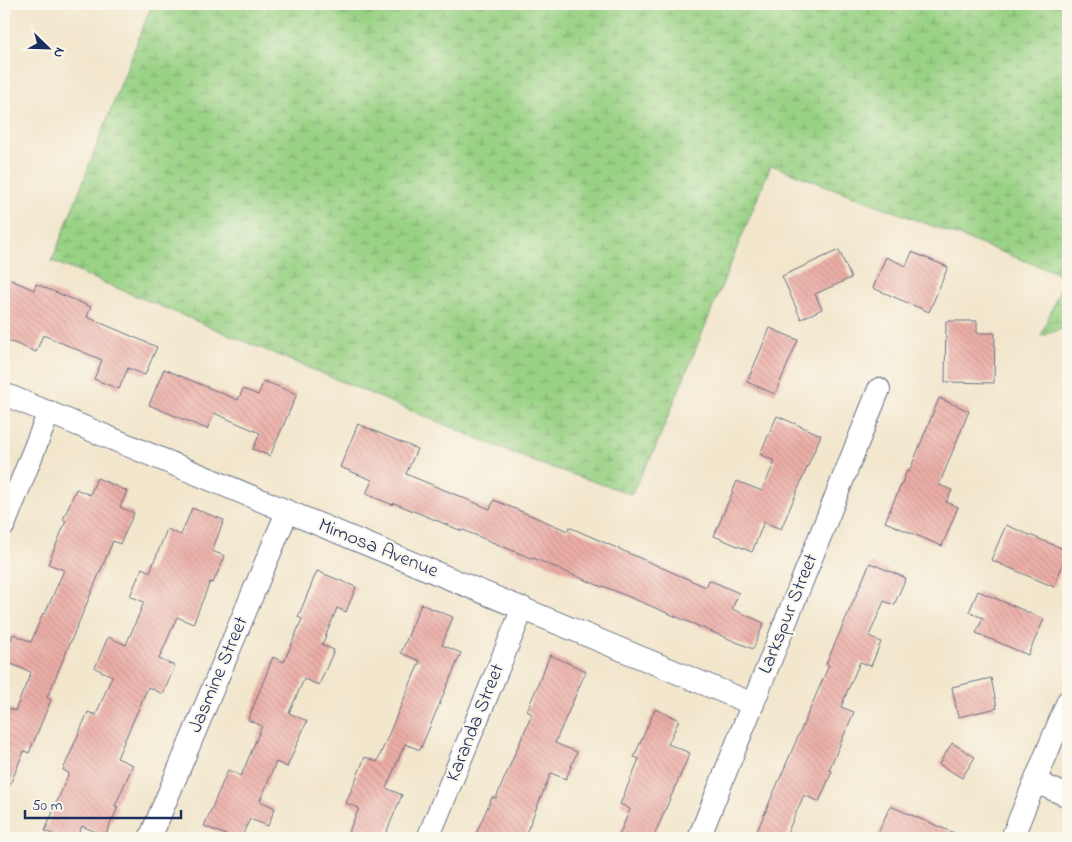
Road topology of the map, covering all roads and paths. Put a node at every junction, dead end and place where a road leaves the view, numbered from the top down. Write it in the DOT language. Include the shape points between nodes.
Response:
graph roads {
  1 [pos="879,389"];
  2 [pos="4,394"];
  3 [pos="49,412"];
  4 [pos="287,512"];
  5 [pos="4,525"];
  6 [pos="523,608"];
  7 [pos="1068,701"];
  8 [pos="753,704"];
  9 [pos="1036,782"];
  10 [pos="1068,796"];
  11 [pos="150,838"];
  12 [pos="428,838"];
  13 [pos="699,838"];
  14 [pos="1012,838"];
  1 -- 8 [label="street, Larkspur Street"];
  2 -- 3 [label="street, Mimosa Avenue"];
  3 -- 4 [label="street, Mimosa Avenue"];
  3 -- 5 [label="street"];
  4 -- 6 [label="street, Mimosa Avenue"];
  4 -- 11 [label="street, Jasmine Street"];
  6 -- 8 [label="street, Mimosa Avenue"];
  6 -- 12 [label="street, Karanda Street"];
  7 -- 9 [label="street"];
  8 -- 13 [label="street, Larkspur Street"];
  9 -- 10 [label="street"];
  9 -- 14 [label="street"];
}
